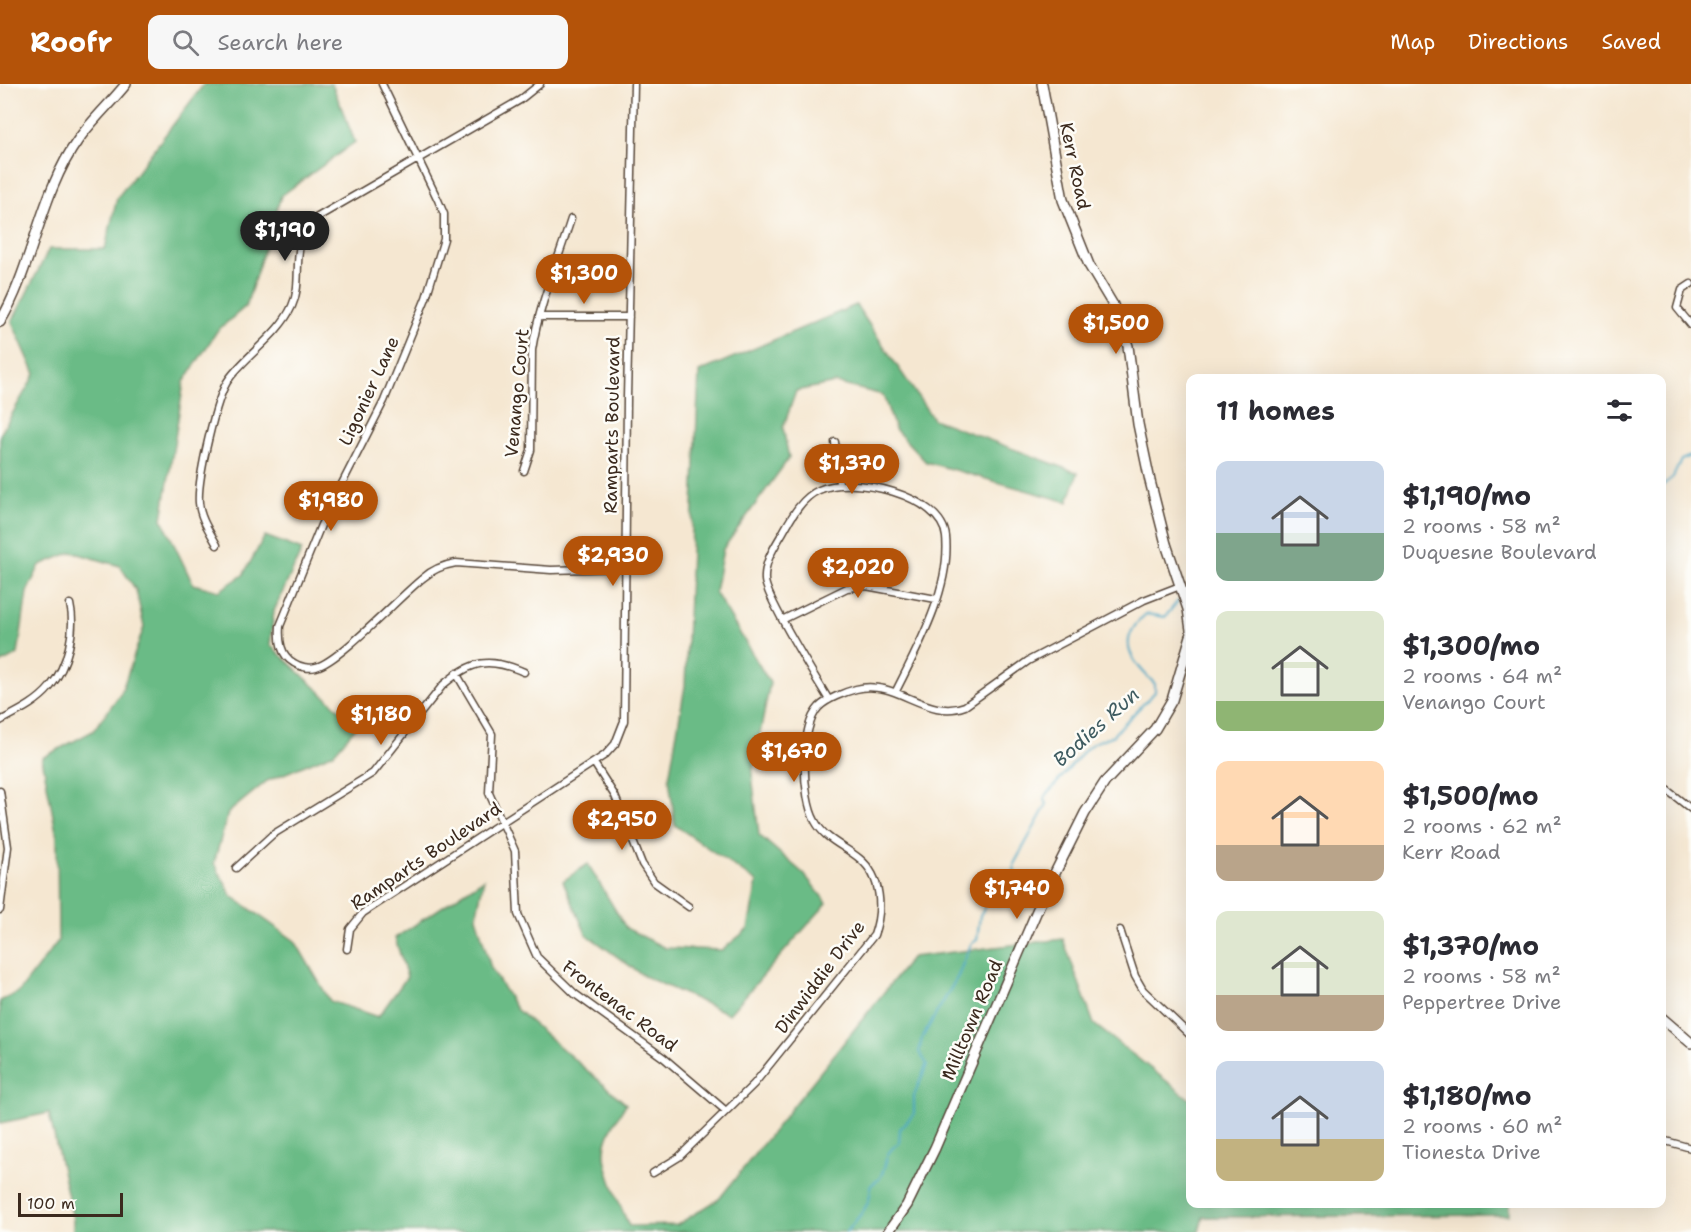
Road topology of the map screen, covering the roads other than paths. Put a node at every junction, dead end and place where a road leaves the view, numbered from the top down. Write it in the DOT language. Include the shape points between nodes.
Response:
graph roads {
  1 [pos="126,84"];
  2 [pos="382,84"];
  3 [pos="540,84"];
  4 [pos="634,84"];
  5 [pos="1042,84"];
  6 [pos="417,158"];
  7 [pos="571,219"];
  8 [pos="1691,284"];
  9 [pos="539,317"];
  10 [pos="629,317"];
  11 [pos="0,322"];
  12 [pos="1691,325"];
  13 [pos="835,442"];
  14 [pos="524,471"];
  15 [pos="839,483"];
  16 [pos="217,545"];
  17 [pos="626,568"];
  18 [pos="1180,586"];
  19 [pos="936,599"];
  20 [pos="70,604"];
  21 [pos="1186,610"];
  22 [pos="784,619"];
  23 [pos="1186,653"];
  24 [pos="524,672"];
  25 [pos="456,673"];
  26 [pos="896,691"];
  27 [pos="829,700"];
  28 [pos="0,721"];
  29 [pos="594,763"];
  30 [pos="1668,790"];
  31 [pos="0,791"];
  32 [pos="1691,808"];
  33 [pos="504,822"];
  34 [pos="236,868"];
  35 [pos="689,907"];
  36 [pos="0,910"];
  37 [pos="1120,930"];
  38 [pos="347,950"];
  39 [pos="1666,1022"];
  40 [pos="1186,1031"];
  41 [pos="1691,1044"];
  42 [pos="726,1111"];
  43 [pos="1666,1141"];
  44 [pos="1691,1148"];
  45 [pos="653,1173"];
  46 [pos="888,1232"];
  1 -- 11 [label="street" via="77,140 37,231 11,304"];
  2 -- 6 [label="street, Ligonier Lane"];
  3 -- 6 [label="street" via="520,100"];
  4 -- 10 [label="street, Ramparts Boulevard"];
  5 -- 18 [label="street, Kerr Road" via="1066,210 1089,265 1118,316 1128,346 1150,481"];
  6 -- 16 [label="street" via="318,214 304,230 298,248 293,305 221,393 199,504"];
  6 -- 17 [label="street, Ligonier Lane" via="444,214 444,239 402,361 321,525 280,626 279,643 290,661 318,667 423,578 456,563 551,570"];
  7 -- 9 [label="street, Venango Court"];
  8 -- 12 [label="street" via="1682,290 1677,308"];
  9 -- 10 [label="street, Venango Court"];
  9 -- 14 [label="street, Venango Court" via="532,350 531,450"];
  10 -- 17 [label="street, Ramparts Boulevard"];
  13 -- 15 [label="street"];
  15 -- 19 [label="street" via="864,485 913,500 935,513 946,535"];
  15 -- 22 [label="street" via="820,489 802,503 765,566 766,588"];
  17 -- 29 [label="street, Ramparts Boulevard" via="624,721 615,744"];
  18 -- 21 [label="street, Kerr Road"];
  18 -- 26 [label="street, Dinwiddie Drive" via="1135,604 1028,661 957,709 929,706"];
  19 -- 22 [label="street" via="866,586 847,588"];
  19 -- 26 [label="street"];
  20 -- 28 [label="street" via="74,623 70,642 51,687"];
  22 -- 27 [label="street"];
  23 -- 46 [label="street, Milltown Road" via="1172,700 1155,729 1105,782 1085,813 1042,899 935,1148 907,1205"];
  24 -- 25 [label="street" via="501,662 480,662"];
  25 -- 33 [label="street, Frontenac Road" via="492,734 489,793"];
  25 -- 34 [label="street" via="373,773 272,835"];
  26 -- 27 [label="street, Dinwiddie Drive" via="879,687 857,689"];
  27 -- 42 [label="street, Dinwiddie Drive" via="820,705 806,739 808,809 827,837 861,860 872,875 878,889 880,920 874,935 782,1052"];
  29 -- 33 [label="street, Ramparts Boulevard"];
  29 -- 35 [label="street" via="615,796 642,864 654,882"];
  30 -- 32 [label="street"];
  31 -- 36 [label="street" via="8,847"];
  33 -- 38 [label="street, Ramparts Boulevard" via="363,913 350,929"];
  33 -- 42 [label="street, Frontenac Road" via="515,851 518,914 537,957 574,994 664,1058"];
  37 -- 40 [label="street" via="1143,990"];
  39 -- 41 [label="street"];
  42 -- 45 [label="street, Dinwiddie Drive" via="679,1157"];
  43 -- 44 [label="street"];
}
